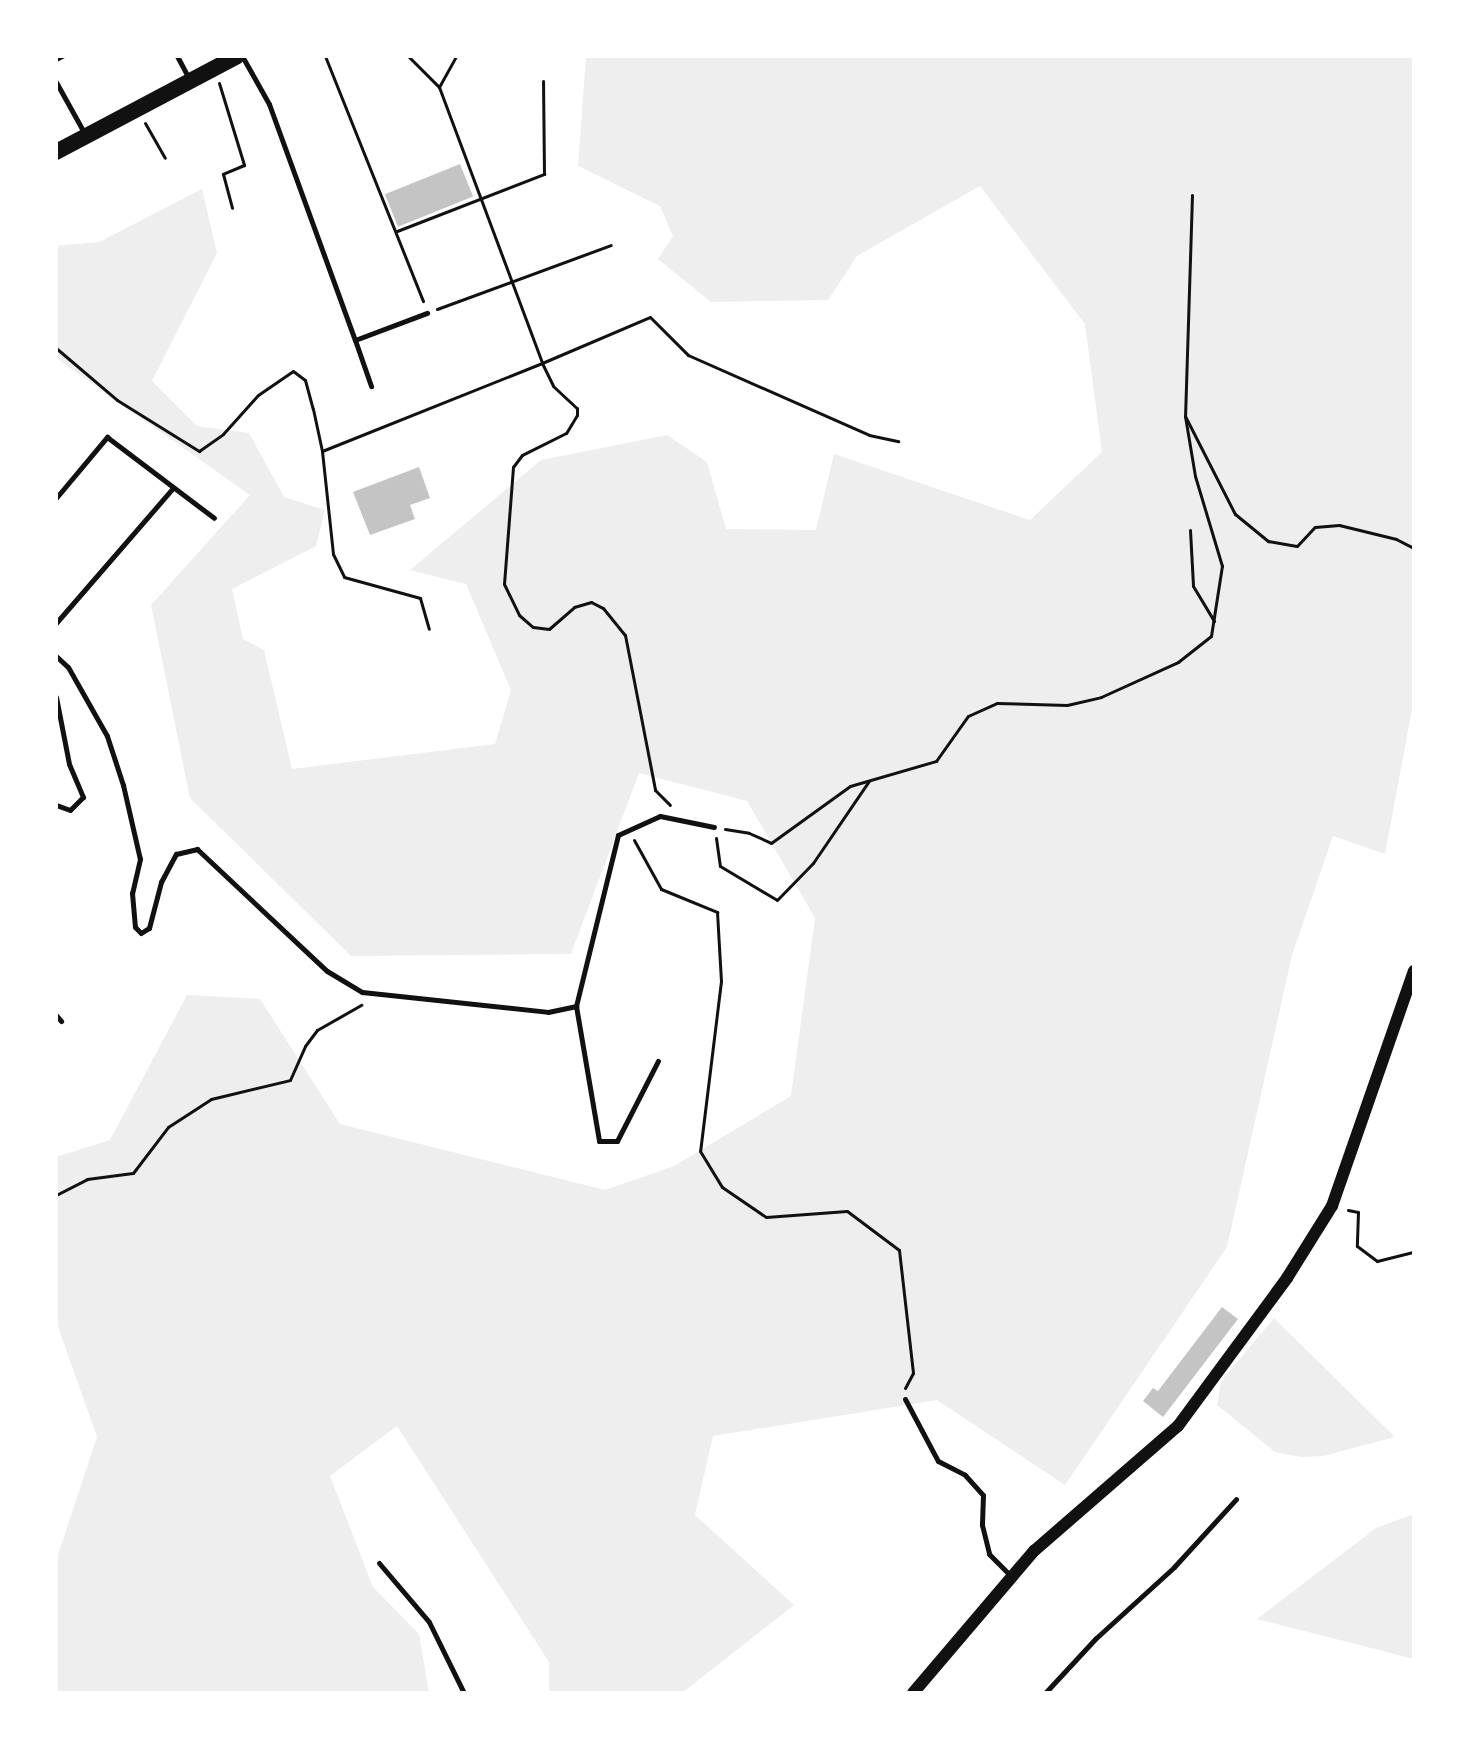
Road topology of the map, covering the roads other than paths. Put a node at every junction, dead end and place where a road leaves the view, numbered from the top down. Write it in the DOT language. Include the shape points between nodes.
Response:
graph roads {
  1 [pos="62,56"];
  2 [pos="177,56"];
  3 [pos="240,56"];
  4 [pos="56,59"];
  5 [pos="190,81"];
  6 [pos="56,82"];
  7 [pos="86,136"];
  8 [pos="56,152"];
  9 [pos="427,313"];
  10 [pos="355,340"];
  11 [pos="371,386"];
  12 [pos="172,489"];
  13 [pos="56,498"];
  14 [pos="214,518"];
  15 [pos="56,623"];
  16 [pos="56,656"];
  17 [pos="56,697"];
  18 [pos="56,805"];
  19 [pos="714,827"];
  20 [pos="1414,971"];
  21 [pos="576,1006"];
  22 [pos="658,1061"];
  23 [pos="905,1399"];
  24 [pos="1236,1499"];
  25 [pos="379,1563"];
  26 [pos="1012,1577"];
  27 [pos="464,1693"];
  28 [pos="913,1693"];
  29 [pos="1045,1693"];
  1 -- 4 [label="lane"];
  2 -- 5 [label="lane"];
  3 -- 5 [label="main road"];
  3 -- 10 [label="lane" via="269,104"];
  5 -- 7 [label="main road"];
  6 -- 7 [label="lane"];
  7 -- 8 [label="main road"];
  9 -- 10 [label="lane"];
  10 -- 11 [label="lane"];
  12 -- 13 [label="lane" via="107,437"];
  12 -- 14 [label="lane"];
  12 -- 15 [label="lane"];
  16 -- 21 [label="lane" via="68,667 107,736 119,773 140,859 132,893 135,927 141,933 149,928 161,882 176,854 197,849 327,971 362,992 548,1012"];
  17 -- 18 [label="lane" via="69,764 83,797 70,810"];
  19 -- 21 [label="lane" via="660,816 618,835"];
  20 -- 26 [label="street" via="1332,1206 1287,1278 1178,1426 1034,1551"];
  21 -- 22 [label="lane" via="599,1141 617,1141"];
  23 -- 26 [label="lane" via="938,1461 965,1475 983,1495 982,1525 989,1554"];
  24 -- 29 [label="lane"];
  25 -- 27 [label="lane" via="429,1622"];
  26 -- 28 [label="street"];
}
